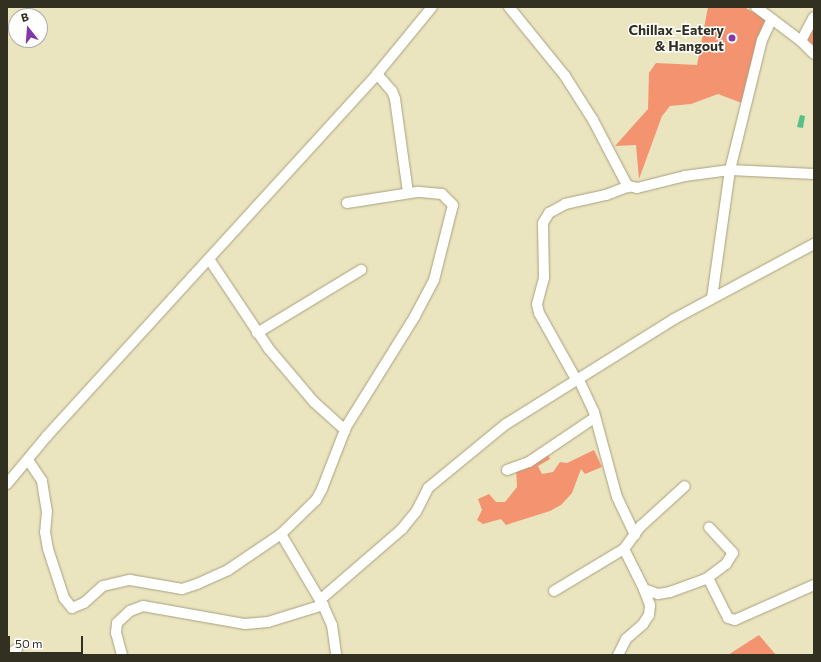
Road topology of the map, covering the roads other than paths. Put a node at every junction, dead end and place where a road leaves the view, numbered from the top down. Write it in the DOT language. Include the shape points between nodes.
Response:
graph roads {
  1 [pos="432,7"];
  2 [pos="509,7"];
  3 [pos="756,7"];
  4 [pos="814,17"];
  5 [pos="772,19"];
  6 [pos="801,41"];
  7 [pos="814,54"];
  8 [pos="377,74"];
  9 [pos="730,170"];
  10 [pos="814,174"];
  11 [pos="628,187"];
  12 [pos="408,193"];
  13 [pos="347,203"];
  14 [pos="814,244"];
  15 [pos="209,260"];
  16 [pos="360,270"];
  17 [pos="712,298"];
  18 [pos="257,333"];
  19 [pos="578,381"];
  20 [pos="594,418"];
  21 [pos="345,430"];
  22 [pos="28,460"];
  23 [pos="507,470"];
  24 [pos="7,484"];
  25 [pos="685,486"];
  26 [pos="709,527"];
  27 [pos="281,534"];
  28 [pos="635,535"];
  29 [pos="624,548"];
  30 [pos="706,579"];
  31 [pos="814,584"];
  32 [pos="644,589"];
  33 [pos="554,591"];
  34 [pos="322,602"];
  35 [pos="17,649"];
  36 [pos="8,655"];
  37 [pos="122,655"];
  38 [pos="336,655"];
  39 [pos="618,655"];
  1 -- 8 [label="street"];
  2 -- 11 [label="street" via="565,76 593,120"];
  3 -- 5 [label="street"];
  4 -- 6 [label="street"];
  5 -- 6 [label="street"];
  5 -- 9 [label="street" via="762,40"];
  6 -- 7 [label="street"];
  8 -- 12 [label="street" via="383,78 395,99"];
  8 -- 15 [label="street"];
  9 -- 10 [label="street"];
  9 -- 11 [label="street" via="685,176 637,188"];
  9 -- 17 [label="street"];
  11 -- 19 [label="street" via="565,204 549,212 543,223 544,277 538,304 539,313"];
  12 -- 13 [label="street"];
  12 -- 21 [label="street" via="442,194 448,198 453,205 445,242 434,280 415,316"];
  14 -- 17 [label="street"];
  15 -- 18 [label="street"];
  15 -- 22 [label="street"];
  16 -- 18 [label="street"];
  17 -- 19 [label="street" via="674,319"];
  18 -- 21 [label="street" via="314,402"];
  19 -- 20 [label="street" via="594,412"];
  19 -- 34 [label="street" via="506,424 428,488 416,512 402,529"];
  20 -- 23 [label="street" via="529,462"];
  20 -- 28 [label="street" via="617,497"];
  21 -- 27 [label="street" via="316,500"];
  22 -- 24 [label="street"];
  22 -- 27 [label="street" via="42,481 47,511 45,532 48,549 64,598 72,608 84,603 103,586 130,580 182,589 228,570"];
  25 -- 28 [label="street" via="641,526"];
  26 -- 30 [label="street" via="733,554 726,564"];
  27 -- 34 [label="street"];
  28 -- 29 [label="street"];
  29 -- 32 [label="street"];
  29 -- 33 [label="street"];
  30 -- 31 [label="street" via="716,591 728,618 735,620"];
  30 -- 32 [label="street" via="658,594"];
  32 -- 39 [label="street" via="650,605 649,615 626,639"];
  34 -- 37 [label="street" via="268,622 245,624 143,606 130,611 117,623 116,633"];
  34 -- 38 [label="street" via="332,626"];
  35 -- 36 [label="street"];
}
